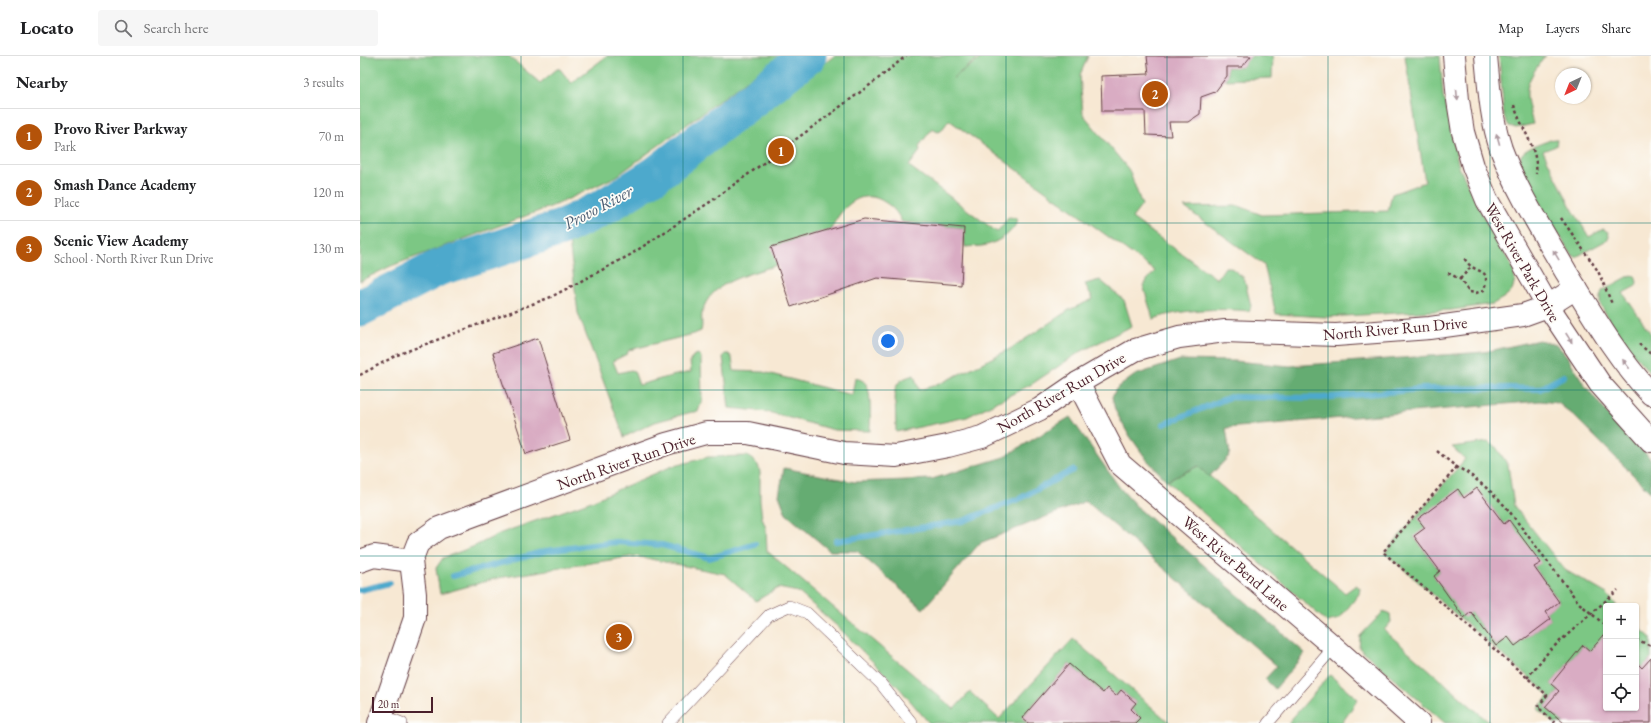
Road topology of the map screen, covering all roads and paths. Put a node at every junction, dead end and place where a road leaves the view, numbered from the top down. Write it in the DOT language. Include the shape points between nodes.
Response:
graph roads {
  1 [pos="906,56"];
  2 [pos="1454,56"];
  3 [pos="1486,56"];
  4 [pos="1513,101"];
  5 [pos="1536,180"];
  6 [pos="1560,217"];
  7 [pos="1463,257"];
  8 [pos="1471,267"];
  9 [pos="1448,274"];
  10 [pos="1460,279"];
  11 [pos="1576,288"];
  12 [pos="1548,306"];
  13 [pos="1614,307"];
  14 [pos="1636,341"];
  15 [pos="1651,354"];
  16 [pos="360,374"];
  17 [pos="1078,384"];
  18 [pos="1651,394"];
  19 [pos="1651,441"];
  20 [pos="1437,450"];
  21 [pos="1457,467"];
  22 [pos="414,552"];
  23 [pos="360,560"];
  24 [pos="1618,590"];
  25 [pos="1592,615"];
  26 [pos="1603,624"];
  27 [pos="1639,640"];
  28 [pos="1651,646"];
  29 [pos="1334,647"];
  30 [pos="1527,678"];
  31 [pos="380,719"];
  32 [pos="402,723"];
  33 [pos="668,723"];
  34 [pos="912,723"];
  35 [pos="1268,723"];
  36 [pos="1419,723"];
  37 [pos="1556,723"];
  1 -- 16 [label="path" via="713,200 630,255 551,297 397,355"];
  2 -- 12 [label="street, West River Park Drive, one-way" via="1463,132 1473,166 1487,200"];
  11 -- 3 [label="street, West River Park Drive, one-way" via="1520,192 1501,148 1495,127"];
  4 -- 5 [label="path" via="1537,167"];
  6 -- 13 [label="path" via="1598,272"];
  7 -- 8 [label="path"];
  8 -- 10 [label="path"];
  8 -- 10 [label="path" via="1485,274 1484,290 1469,292"];
  9 -- 10 [label="path"];
  11 -- 12 [label="street, North River Run Drive"];
  18 -- 11 [label="street, West River Park Drive, one-way" via="1607,338"];
  12 -- 17 [label="street, North River Run Drive" via="1523,315 1430,328 1336,335 1225,331 1179,337 1135,350"];
  12 -- 19 [label="street, West River Park Drive, one-way" via="1600,384"];
  14 -- 15 [label="path"];
  17 -- 22 [label="street, North River Run Drive" via="1040,408 982,437 896,456 844,453 748,433 706,434 666,444 439,528"];
  17 -- 29 [label="street, West River Bend Lane" via="1120,464"];
  20 -- 21 [label="path"];
  21 -- 25 [label="path" via="1489,490 1506,507 1579,603"];
  21 -- 30 [label="path" via="1383,552"];
  22 -- 23 [label="street"];
  22 -- 31 [label="street" via="415,618"];
  24 -- 25 [label="path"];
  25 -- 26 [label="path"];
  25 -- 30 [label="path" via="1549,651"];
  27 -- 28 [label="path"];
  29 -- 35 [label="lane"];
  29 -- 36 [label="street, West River Bend Lane"];
  30 -- 37 [label="path" via="1547,695 1538,707"];
  31 -- 32 [label="lane"];
  33 -- 34 [label="lane" via="769,615 789,606 807,613 881,684"];
}
